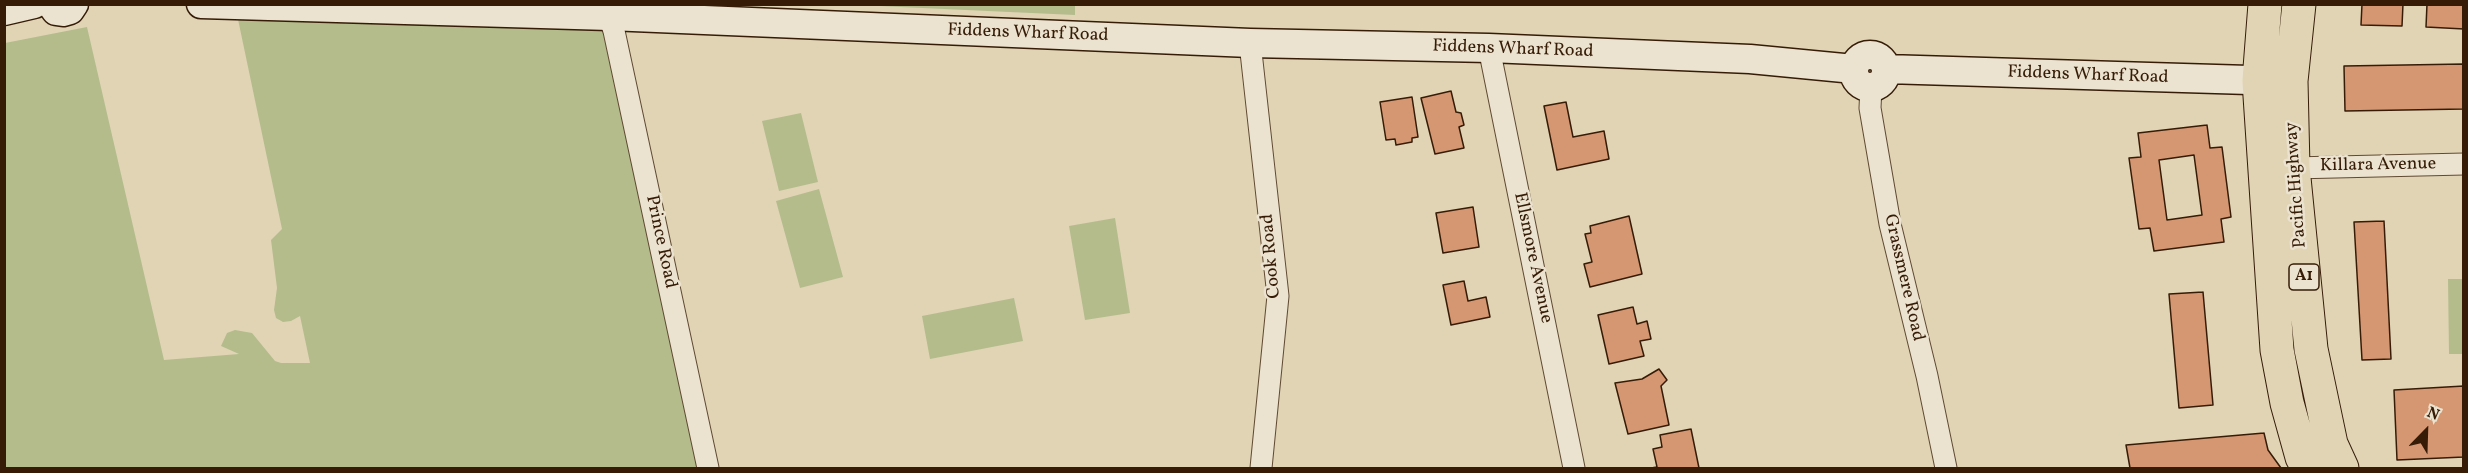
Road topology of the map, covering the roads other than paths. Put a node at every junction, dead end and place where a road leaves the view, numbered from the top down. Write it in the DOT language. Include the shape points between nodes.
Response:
graph roads {
  1 [pos="34,4"];
  2 [pos="51,4"];
  3 [pos="74,4"];
  4 [pos="201,4"];
  5 [pos="2265,4"];
  6 [pos="2299,4"];
  7 [pos="4,11"];
  8 [pos="609,16"];
  9 [pos="1250,43"];
  10 [pos="1488,48"];
  11 [pos="1870,75"];
  12 [pos="2259,81"];
  13 [pos="2291,81"];
  14 [pos="2463,164"];
  15 [pos="2293,168"];
  16 [pos="708,468"];
  17 [pos="1261,468"];
  18 [pos="1575,468"];
  19 [pos="1946,468"];
  20 [pos="2308,468"];
  21 [pos="2342,468"];
  1 -- 7 [label="street"];
  2 -- 3 [label="street" via="56,11 63,12"];
  4 -- 8 [label="street, Fiddens Wharf Road"];
  5 -- 12 [label="highway, Pacific Highway / A1"];
  6 -- 13 [label="highway, Pacific Highway / A1"];
  8 -- 9 [label="street, Fiddens Wharf Road"];
  8 -- 16 [label="street, Prince Road"];
  9 -- 10 [label="street, Fiddens Wharf Road"];
  9 -- 17 [label="street, Cook Road" via="1278,296"];
  10 -- 11 [label="street, Fiddens Wharf Road" via="1750,59"];
  10 -- 18 [label="street, Ellsmore Avenue"];
  11 -- 12 [label="street, Fiddens Wharf Road"];
  11 -- 19 [label="street, Grassmere Road" via="1872,117 1890,224"];
  12 -- 13 [label="street, Fiddens Wharf Road"];
  12 -- 20 [label="highway, Pacific Highway / A1" via="2277,350 2287,404"];
  13 -- 15 [label="highway, Pacific Highway / A1"];
  14 -- 15 [label="street, Killara Avenue"];
  15 -- 21 [label="highway, Pacific Highway / A1" via="2311,349 2331,444"];
}
